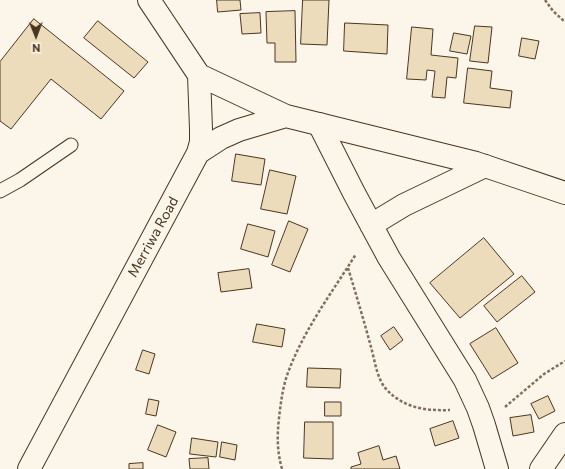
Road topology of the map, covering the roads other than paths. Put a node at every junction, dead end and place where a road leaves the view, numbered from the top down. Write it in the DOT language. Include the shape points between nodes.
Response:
graph roads {
  1 [pos="149,0"];
  2 [pos="199,75"];
  3 [pos="286,116"];
  4 [pos="319,124"];
  5 [pos="71,145"];
  6 [pos="198,153"];
  7 [pos="485,166"];
  8 [pos="0,191"];
  9 [pos="565,193"];
  10 [pos="371,224"];
  11 [pos="565,434"];
  12 [pos="29,469"];
  13 [pos="497,469"];
  14 [pos="541,469"];
  1 -- 2 [label="street"];
  2 -- 3 [label="street"];
  2 -- 6 [label="street, Merriwa Road" via="201,142"];
  3 -- 4 [label="street"];
  3 -- 6 [label="street" via="239,130"];
  4 -- 7 [label="street"];
  4 -- 10 [label="street"];
  5 -- 8 [label="lane"];
  6 -- 12 [label="street, Merriwa Road"];
  7 -- 9 [label="street"];
  7 -- 10 [label="street"];
  10 -- 13 [label="street" via="418,306 458,368 481,416"];
  11 -- 14 [label="street"];
}
